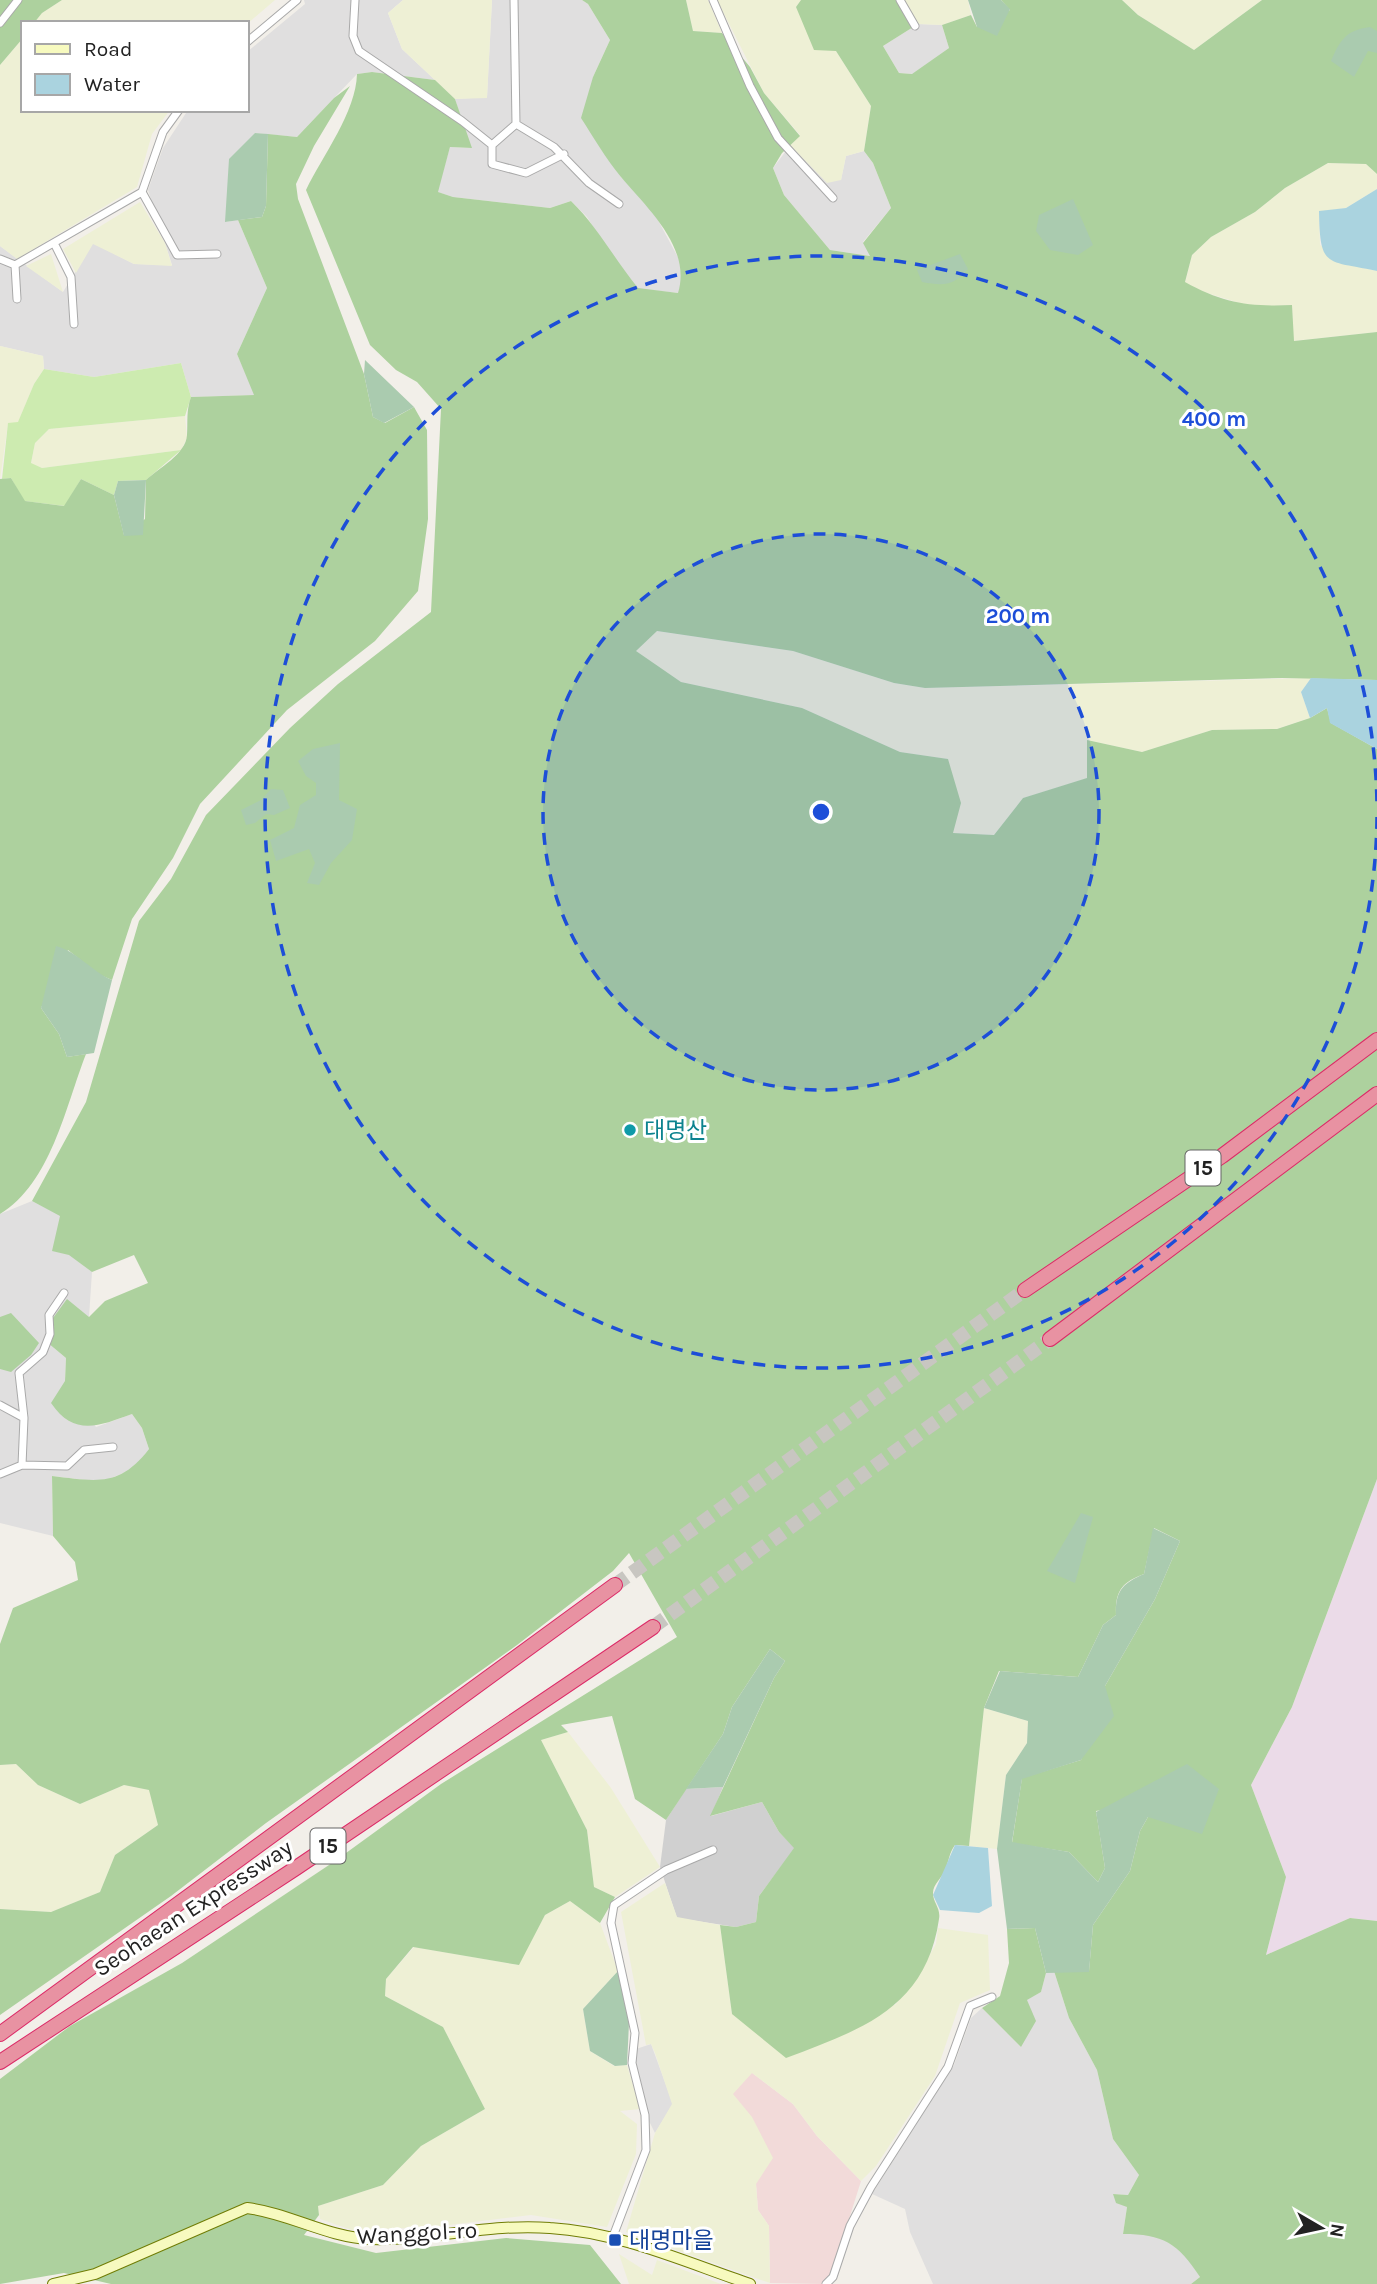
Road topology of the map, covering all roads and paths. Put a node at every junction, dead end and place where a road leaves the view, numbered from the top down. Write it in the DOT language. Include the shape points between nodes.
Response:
graph roads {
  1 [pos="18,0"];
  2 [pos="297,0"];
  3 [pos="355,0"];
  4 [pos="514,0"];
  5 [pos="713,0"];
  6 [pos="900,0"];
  7 [pos="0,23"];
  8 [pos="915,26"];
  9 [pos="248,41"];
  10 [pos="178,112"];
  11 [pos="516,124"];
  12 [pos="492,145"];
  13 [pos="564,154"];
  14 [pos="142,192"];
  15 [pos="833,198"];
  16 [pos="619,204"];
  17 [pos="55,245"];
  18 [pos="217,254"];
  19 [pos="0,259"];
  20 [pos="15,265"];
  21 [pos="17,299"];
  22 [pos="74,324"];
  23 [pos="1377,1040"];
  24 [pos="1377,1094"];
  25 [pos="1025,1290"];
  26 [pos="64,1293"];
  27 [pos="1050,1339"];
  28 [pos="0,1405"];
  29 [pos="24,1418"];
  30 [pos="113,1447"];
  31 [pos="22,1465"];
  32 [pos="0,1474"];
  33 [pos="615,1585"];
  34 [pos="653,1627"];
  35 [pos="713,1850"];
  36 [pos="992,1997"];
  37 [pos="0,2034"];
  38 [pos="0,2062"];
  39 [pos="612,2239"];
  40 [pos="53,2284"];
  41 [pos="750,2284"];
  42 [pos="825,2284"];
  1 -- 7 [label="street"];
  2 -- 9 [label="street"];
  3 -- 12 [label="street" via="353,36 359,51"];
  4 -- 11 [label="street"];
  5 -- 15 [label="street" via="778,138"];
  6 -- 8 [label="street"];
  10 -- 14 [label="street" via="163,132"];
  11 -- 12 [label="street"];
  11 -- 13 [label="street"];
  12 -- 13 [label="street" via="492,164 526,173"];
  13 -- 16 [label="street" via="589,183"];
  14 -- 17 [label="street"];
  14 -- 18 [label="street" via="177,255"];
  17 -- 20 [label="street"];
  17 -- 22 [label="street" via="71,277"];
  19 -- 20 [label="street"];
  20 -- 21 [label="street"];
  23 -- 25 [label="highway, 15" via="1222,1156"];
  24 -- 27 [label="highway, 15"];
  26 -- 29 [label="street" via="49,1315 50,1334 43,1352 19,1373"];
  28 -- 29 [label="street"];
  29 -- 31 [label="street"];
  30 -- 31 [label="street" via="84,1450 67,1466"];
  31 -- 32 [label="street"];
  33 -- 37 [label="highway, Seohaean Expressway / 15"];
  34 -- 38 [label="highway, Seohaean Expressway / 15"];
  35 -- 39 [label="street" via="667,1870 614,1905 611,1923 635,2033 632,2063 645,2115 646,2150"];
  36 -- 42 [label="street" via="970,2006 948,2067 871,2187 850,2226 833,2277"];
  39 -- 40 [label="main road, Wanggol-ro" via="550,2228 510,2228 370,2239 337,2236 272,2211 247,2208 95,2274"];
  39 -- 41 [label="main road, Wanggol-ro"];
}
